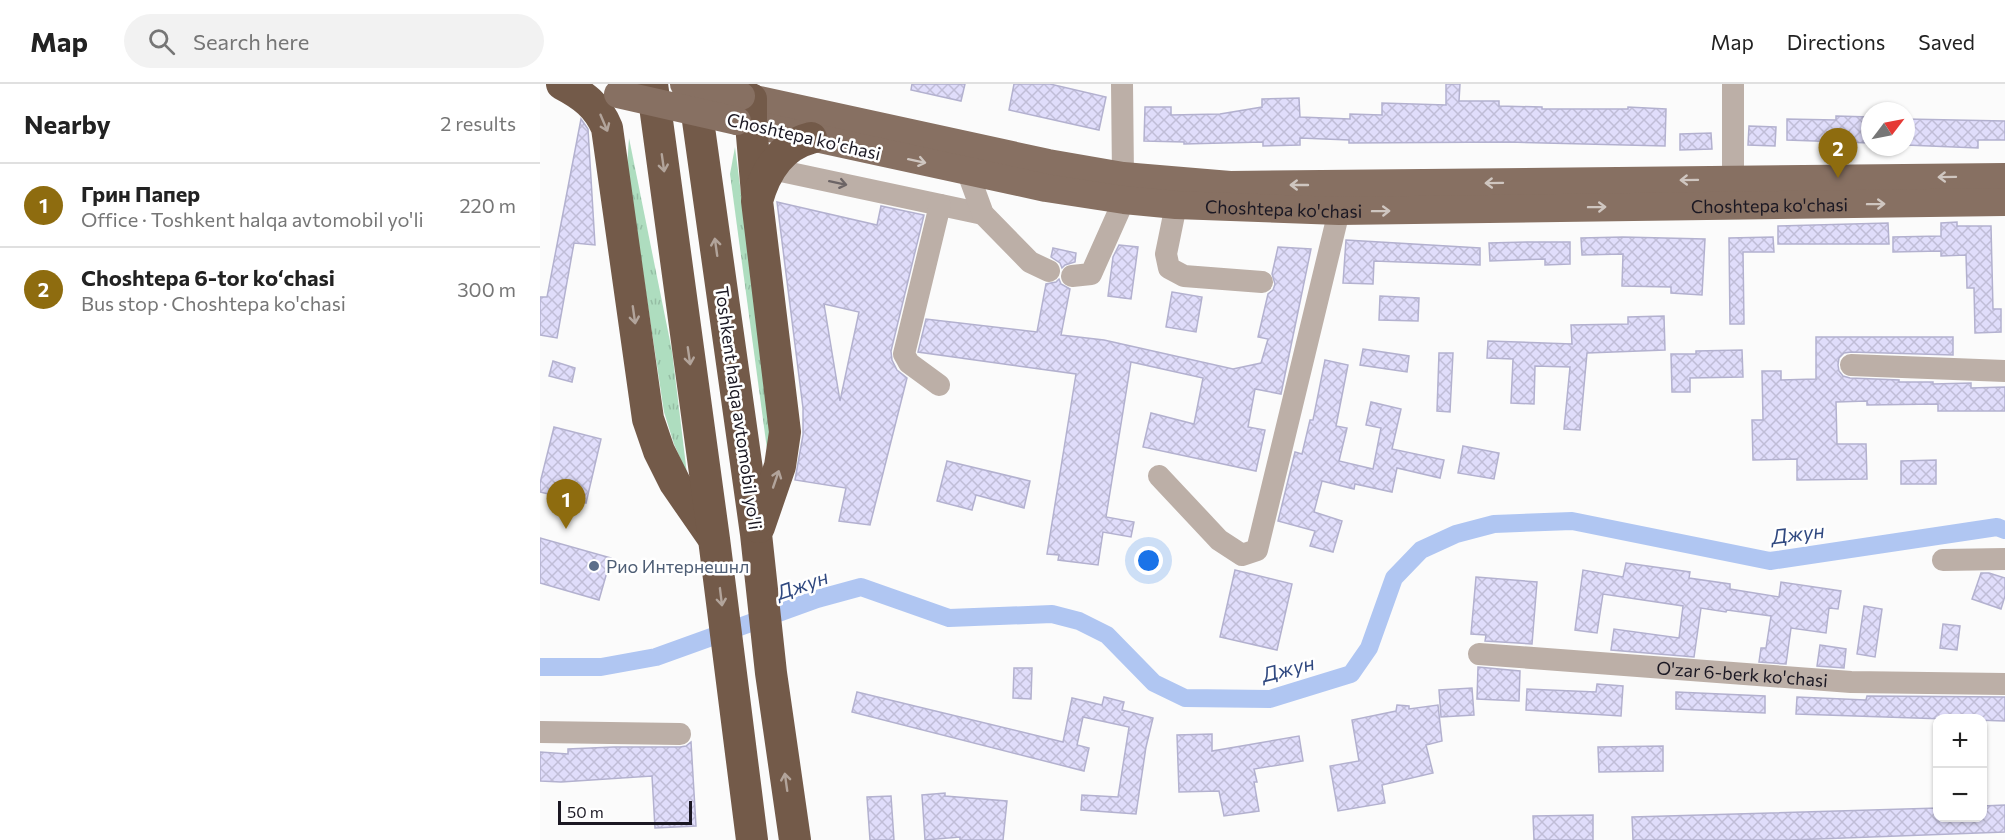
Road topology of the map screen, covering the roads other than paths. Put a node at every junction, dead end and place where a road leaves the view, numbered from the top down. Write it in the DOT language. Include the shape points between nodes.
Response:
graph roads {
  1 [pos="562,84"];
  2 [pos="573,84"];
  3 [pos="652,84"];
  4 [pos="684,84"];
  5 [pos="693,84"];
  6 [pos="1122,84"];
  7 [pos="1733,84"];
  8 [pos="745,110"];
  9 [pos="811,138"];
  10 [pos="781,171"];
  11 [pos="968,172"];
  12 [pos="2005,177"];
  13 [pos="1733,179"];
  14 [pos="1123,188"];
  15 [pos="1547,195"];
  16 [pos="757,201"];
  17 [pos="2005,202"];
  18 [pos="940,205"];
  19 [pos="1176,205"];
  20 [pos="1339,211"];
  21 [pos="983,214"];
  22 [pos="1049,271"];
  23 [pos="1072,276"];
  24 [pos="1262,282"];
  25 [pos="1851,365"];
  26 [pos="2005,371"];
  27 [pos="939,385"];
  28 [pos="1158,476"];
  29 [pos="756,534"];
  30 [pos="714,539"];
  31 [pos="2005,559"];
  32 [pos="1942,560"];
  33 [pos="1479,654"];
  34 [pos="2005,684"];
  35 [pos="540,732"];
  36 [pos="680,734"];
  37 [pos="752,840"];
  38 [pos="795,840"];
  1 -- 30 [label="highway, one-way" via="591,103 607,128 648,419 675,483"];
  2 -- 8 [label="main road, Choshtepa ko'chasi, bridge" via="618,94"];
  3 -- 30 [label="highway, one-way"];
  4 -- 8 [label="main road, Choshtepa ko'chasi, bridge"];
  29 -- 5 [label="highway, Toshkent halqa avtomobil yo'li, one-way"];
  6 -- 14 [label="street"];
  7 -- 13 [label="street"];
  8 -- 9 [label="main road, Choshtepa ko'chasi"];
  8 -- 14 [label="main road, Choshtepa ko'chasi" via="972,148"];
  8 -- 16 [label="highway"];
  9 -- 11 [label="main road, Choshtepa ko'chasi, one-way"];
  9 -- 16 [label="highway" via="793,145 775,162"];
  10 -- 18 [label="street, one-way"];
  11 -- 14 [label="main road, Choshtepa ko'chasi" via="1046,188"];
  11 -- 21 [label="street"];
  12 -- 13 [label="main road, Choshtepa ko'chasi, one-way"];
  13 -- 15 [label="main road, Choshtepa ko'chasi, one-way"];
  15 -- 14 [label="main road, Choshtepa ko'chasi, one-way" via="1230,185"];
  14 -- 19 [label="main road, Choshtepa ko'chasi"];
  14 -- 23 [label="street" via="1091,274"];
  15 -- 17 [label="main road, Choshtepa ko'chasi, one-way"];
  20 -- 15 [label="main road, Choshtepa ko'chasi, one-way"];
  29 -- 16 [label="highway, one-way" via="780,466 785,432"];
  18 -- 21 [label="street"];
  18 -- 27 [label="street" via="904,354 909,363"];
  19 -- 20 [label="main road, Choshtepa ko'chasi"];
  19 -- 24 [label="street" via="1167,254 1169,268 1184,276"];
  20 -- 28 [label="street" via="1257,550 1242,555 1219,540"];
  21 -- 22 [label="street" via="1030,262"];
  25 -- 26 [label="street"];
  38 -- 29 [label="highway, Toshkent halqa avtomobil yo'li, one-way"];
  30 -- 37 [label="highway, one-way"];
  31 -- 32 [label="street"];
  33 -- 34 [label="street, O'zar 6-berk ko'chasi" via="1851,682"];
  35 -- 36 [label="street"];
}
